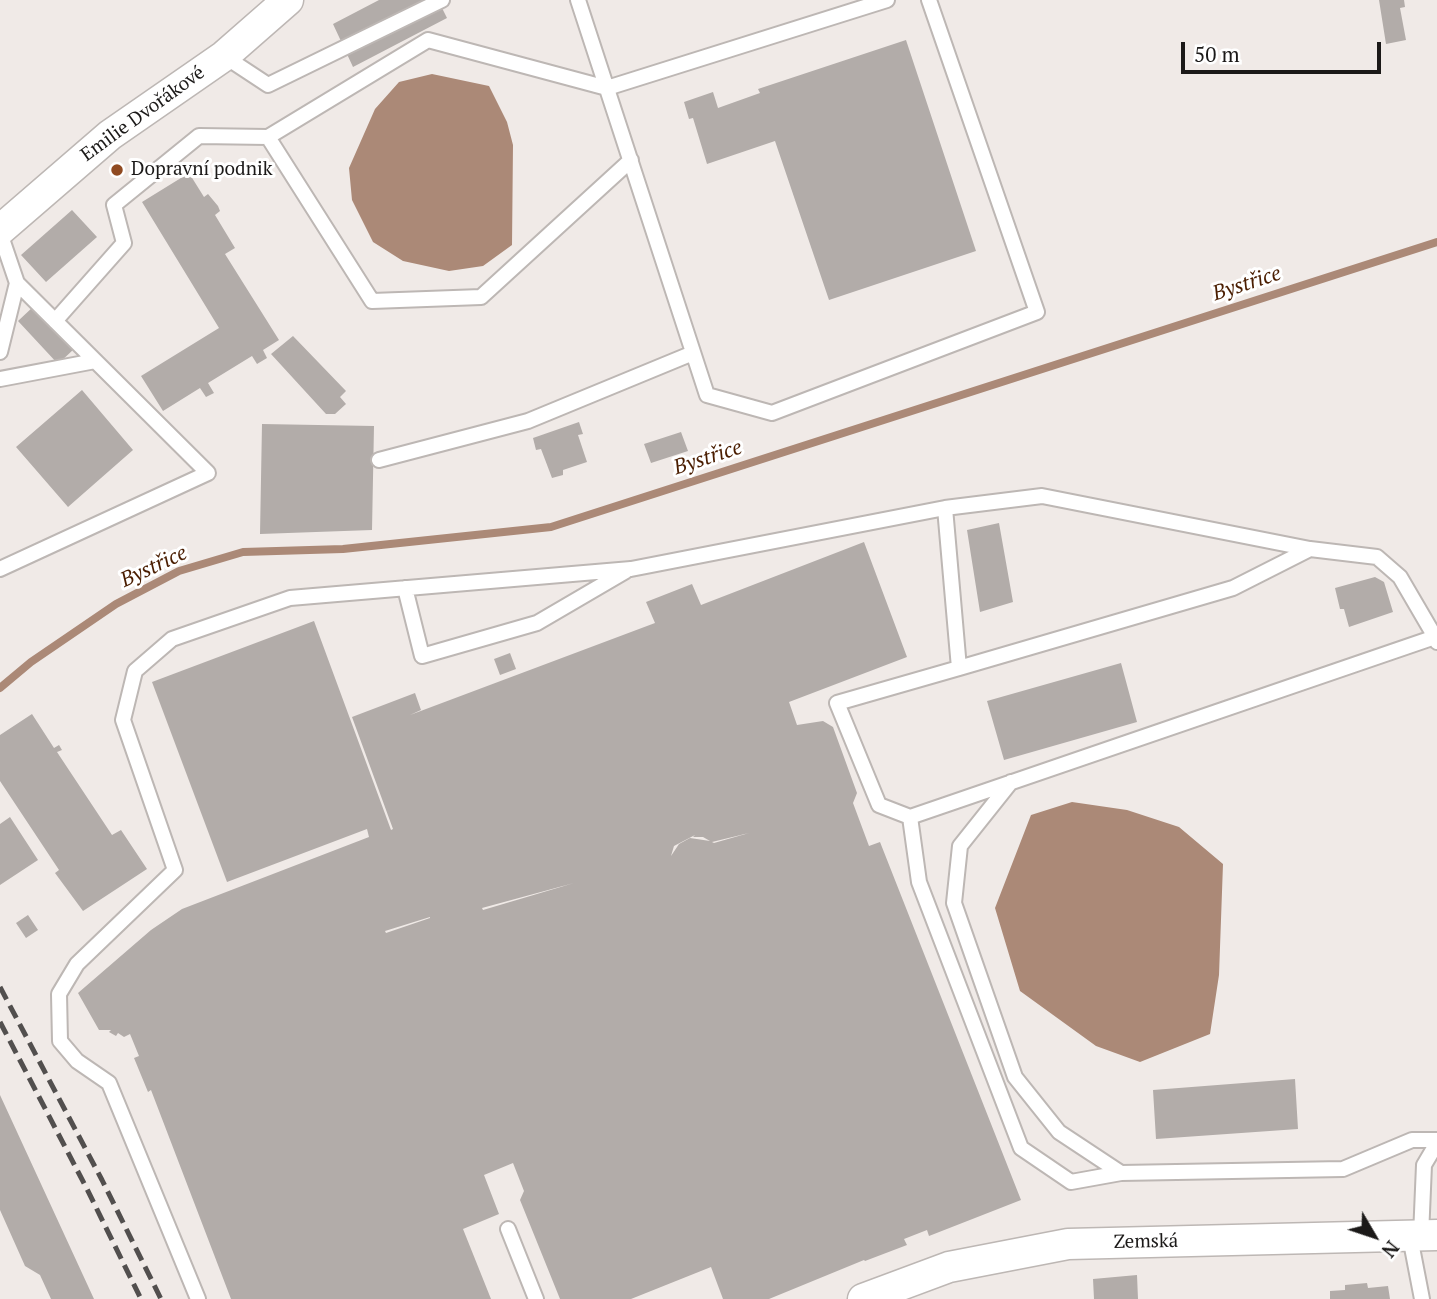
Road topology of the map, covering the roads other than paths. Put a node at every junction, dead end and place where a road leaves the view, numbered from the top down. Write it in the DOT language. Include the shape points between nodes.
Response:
graph roads {
  1 [pos="288,0"];
  2 [pos="442,0"];
  3 [pos="578,0"];
  4 [pos="887,0"];
  5 [pos="929,0"];
  6 [pos="224,56"];
  7 [pos="607,88"];
  8 [pos="268,137"];
  9 [pos="631,160"];
  10 [pos="0,231"];
  11 [pos="17,283"];
  12 [pos="55,321"];
  13 [pos="0,352"];
  14 [pos="693,353"];
  15 [pos="95,360"];
  16 [pos="0,379"];
  17 [pos="379,460"];
  18 [pos="945,508"];
  19 [pos="1310,549"];
  20 [pos="0,569"];
  21 [pos="631,569"];
  22 [pos="405,588"];
  23 [pos="1436,638"];
  24 [pos="959,668"];
  25 [pos="1012,781"];
  26 [pos="910,817"];
  27 [pos="1437,1142"];
  28 [pos="1121,1173"];
  29 [pos="508,1229"];
  30 [pos="1423,1236"];
  31 [pos="198,1299"];
  32 [pos="536,1299"];
  33 [pos="863,1299"];
  34 [pos="1422,1299"];
  1 -- 6 [label="street, Emilie Dvořákové"];
  2 -- 6 [label="lane" via="268,85"];
  3 -- 7 [label="lane"];
  4 -- 7 [label="lane"];
  5 -- 14 [label="lane" via="1037,312 772,413 707,395"];
  6 -- 10 [label="street, Emilie Dvořákové" via="110,135"];
  7 -- 8 [label="lane" via="428,40"];
  7 -- 9 [label="lane"];
  8 -- 9 [label="lane" via="372,301 481,297"];
  8 -- 12 [label="lane" via="199,136 114,205 124,243"];
  9 -- 14 [label="lane"];
  10 -- 11 [label="lane"];
  11 -- 12 [label="lane"];
  11 -- 13 [label="lane"];
  12 -- 15 [label="lane"];
  14 -- 17 [label="lane" via="528,421"];
  15 -- 16 [label="lane"];
  15 -- 20 [label="lane" via="208,472"];
  18 -- 19 [label="lane" via="1042,496"];
  18 -- 21 [label="lane"];
  18 -- 24 [label="lane"];
  19 -- 23 [label="lane" via="1377,557 1401,577"];
  19 -- 24 [label="lane" via="1233,588"];
  21 -- 22 [label="lane"];
  21 -- 22 [label="lane" via="537,623 422,656"];
  22 -- 31 [label="lane" via="290,598 172,639 135,671 123,720 175,870 77,964 59,994 60,1041 77,1061 109,1083"];
  23 -- 25 [label="lane"];
  24 -- 26 [label="lane" via="837,703 879,805"];
  25 -- 26 [label="lane"];
  25 -- 28 [label="lane" via="960,846 954,903 1015,1077 1059,1132"];
  26 -- 28 [label="lane" via="919,882 1021,1148 1070,1182"];
  27 -- 28 [label="lane" via="1412,1140 1343,1169"];
  27 -- 30 [label="lane" via="1424,1165"];
  29 -- 32 [label="lane"];
  30 -- 33 [label="street, Zemská" via="1068,1244 948,1267"];
  30 -- 34 [label="lane"];
}
